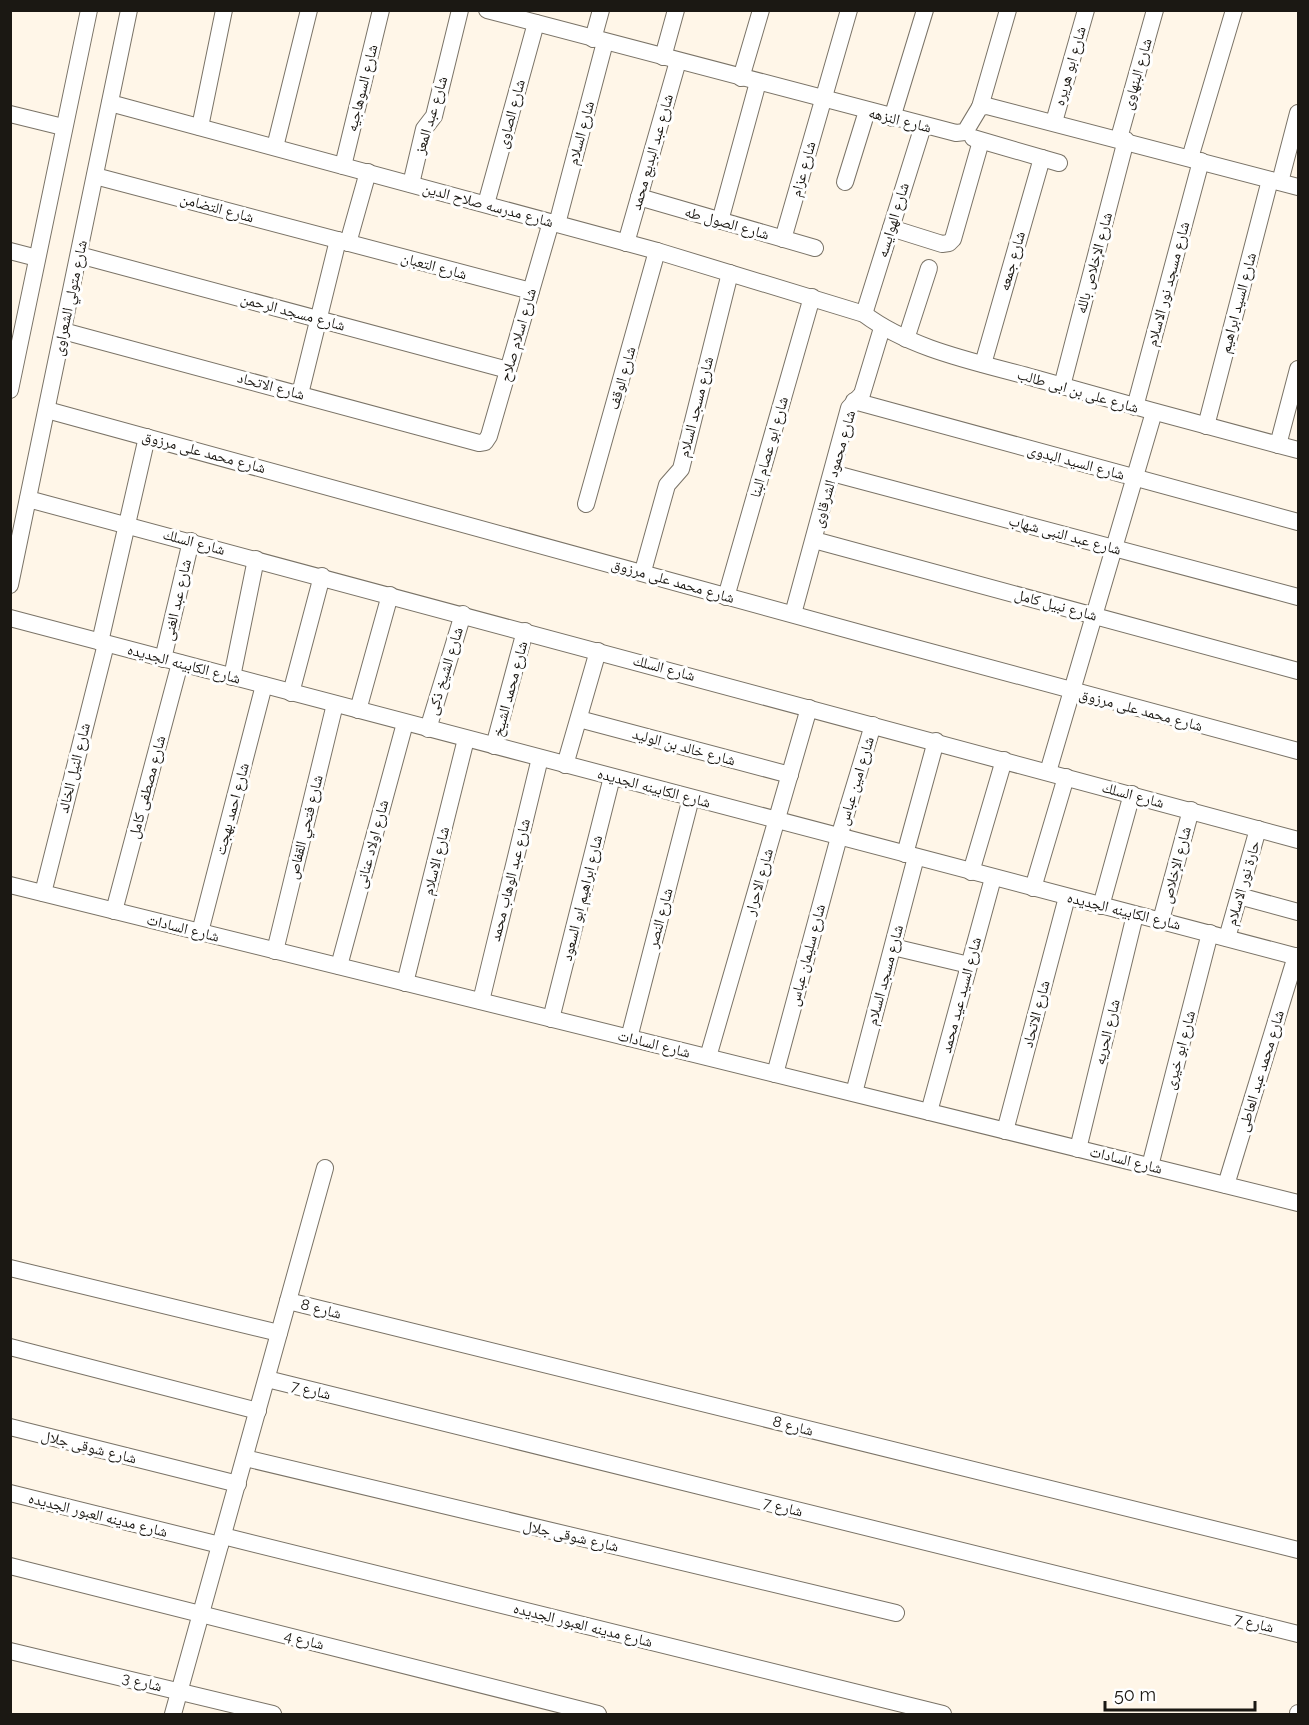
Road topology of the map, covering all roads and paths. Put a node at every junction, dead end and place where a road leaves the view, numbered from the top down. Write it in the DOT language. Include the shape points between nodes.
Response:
graph roads {
  1 [pos="89,10"];
  2 [pos="129,10"];
  3 [pos="225,10"];
  4 [pos="309,10"];
  5 [pos="381,10"];
  6 [pos="460,10"];
  7 [pos="601,10"];
  8 [pos="676,10"];
  9 [pos="761,10"];
  10 [pos="849,10"];
  11 [pos="925,10"];
  12 [pos="1008,10"];
  13 [pos="1086,10"];
  14 [pos="1155,10"];
  15 [pos="1234,10"];
  16 [pos="492,11"];
  17 [pos="536,23"];
  18 [pos="599,40"];
  19 [pos="670,59"];
  20 [pos="741,78"];
  21 [pos="758,82"];
  22 [pos="823,100"];
  23 [pos="110,103"];
  24 [pos="980,107"];
  25 [pos="867,111"];
  26 [pos="1299,113"];
  27 [pos="10,114"];
  28 [pos="892,118"];
  29 [pos="1054,122"];
  30 [pos="923,126"];
  31 [pos="63,127"];
  32 [pos="200,127"];
  33 [pos="965,132"];
  34 [pos="1122,140"];
  35 [pos="981,141"];
  36 [pos="274,147"];
  37 [pos="1042,158"];
  38 [pos="1195,159"];
  39 [pos="1059,163"];
  40 [pos="343,166"];
  41 [pos="368,172"];
  42 [pos="95,176"];
  43 [pos="1275,181"];
  44 [pos="845,182"];
  45 [pos="411,184"];
  46 [pos="1299,187"];
  47 [pos="639,197"];
  48 [pos="486,204"];
  49 [pos="720,221"];
  50 [pos="554,223"];
  51 [pos="891,228"];
  52 [pos="783,239"];
  53 [pos="343,241"];
  54 [pos="626,243"];
  55 [pos="815,248"];
  56 [pos="10,251"];
  57 [pos="657,252"];
  58 [pos="79,255"];
  59 [pos="37,258"];
  60 [pos="929,268"];
  61 [pos="730,273"];
  62 [pos="531,291"];
  63 [pos="812,297"];
  64 [pos="864,314"];
  65 [pos="319,319"];
  66 [pos="17,326"];
  67 [pos="882,328"];
  68 [pos="63,331"];
  69 [pos="906,339"];
  70 [pos="983,363"];
  71 [pos="1299,369"];
  72 [pos="508,370"];
  73 [pos="1062,386"];
  74 [pos="10,390"];
  75 [pos="300,394"];
  76 [pos="854,401"];
  77 [pos="1135,407"];
  78 [pos="47,410"];
  79 [pos="1155,412"];
  80 [pos="1206,426"];
  81 [pos="147,437"];
  82 [pos="478,443"];
  83 [pos="1278,445"];
  84 [pos="1299,450"];
  85 [pos="831,473"];
  86 [pos="1135,478"];
  87 [pos="28,500"];
  88 [pos="586,504"];
  89 [pos="1299,522"];
  90 [pos="127,524"];
  91 [pos="814,540"];
  92 [pos="191,541"];
  93 [pos="1115,548"];
  94 [pos="255,559"];
  95 [pos="643,571"];
  96 [pos="322,576"];
  97 [pos="10,585"];
  98 [pos="390,595"];
  99 [pos="726,597"];
  100 [pos="1299,597"];
  101 [pos="463,614"];
  102 [pos="793,615"];
  103 [pos="1095,616"];
  104 [pos="10,618"];
  105 [pos="525,631"];
  106 [pos="103,643"];
  107 [pos="598,651"];
  108 [pos="163,659"];
  109 [pos="180,663"];
  110 [pos="1299,671"];
  111 [pos="232,677"];
  112 [pos="264,685"];
  113 [pos="1072,692"];
  114 [pos="291,693"];
  115 [pos="335,704"];
  116 [pos="809,708"];
  117 [pos="358,710"];
  118 [pos="579,719"];
  119 [pos="405,723"];
  120 [pos="873,724"];
  121 [pos="428,729"];
  122 [pos="466,739"];
  123 [pos="936,741"];
  124 [pos="494,746"];
  125 [pos="1299,751"];
  126 [pos="540,758"];
  127 [pos="1004,760"];
  128 [pos="566,765"];
  129 [pos="1048,772"];
  130 [pos="790,775"];
  131 [pos="612,777"];
  132 [pos="1066,777"];
  133 [pos="1132,794"];
  134 [pos="691,798"];
  135 [pos="1191,810"];
  136 [pos="777,820"];
  137 [pos="1258,829"];
  138 [pos="839,837"];
  139 [pos="1299,840"];
  140 [pos="911,856"];
  141 [pos="971,872"];
  142 [pos="993,878"];
  143 [pos="10,885"];
  144 [pos="1034,888"];
  145 [pos="43,893"];
  146 [pos="1239,896"];
  147 [pos="1067,897"];
  148 [pos="1101,906"];
  149 [pos="114,911"];
  150 [pos="1299,912"];
  151 [pos="1135,915"];
  152 [pos="1161,920"];
  153 [pos="200,932"];
  154 [pos="1218,935"];
  155 [pos="893,946"];
  156 [pos="275,951"];
  157 [pos="1297,956"];
  158 [pos="969,965"];
  159 [pos="339,966"];
  160 [pos="405,983"];
  161 [pos="481,1001"];
  162 [pos="551,1019"];
  163 [pos="629,1038"];
  164 [pos="708,1057"];
  165 [pos="775,1074"];
  166 [pos="854,1094"];
  167 [pos="929,1112"];
  168 [pos="1005,1131"];
  169 [pos="1078,1149"];
  170 [pos="1150,1166"];
  171 [pos="325,1168"];
  172 [pos="1226,1185"];
  173 [pos="1299,1203"];
  174 [pos="10,1268"];
  175 [pos="288,1301"];
  176 [pos="279,1334"];
  177 [pos="10,1347"];
  178 [pos="267,1379"];
  179 [pos="258,1411"];
  180 [pos="10,1427"];
  181 [pos="245,1458"];
  182 [pos="238,1484"];
  183 [pos="10,1493"];
  184 [pos="221,1540"];
  185 [pos="1299,1550"];
  186 [pos="10,1566"];
  187 [pos="896,1613"];
  188 [pos="201,1614"];
  189 [pos="1299,1634"];
  190 [pos="10,1651"];
  191 [pos="180,1691"];
  192 [pos="173,1714"];
  193 [pos="273,1714"];
  194 [pos="598,1714"];
  195 [pos="943,1714"];
  1 -- 31 [label="street"];
  2 -- 23 [label="street, شارع متولي الشعراوى"];
  3 -- 32 [label="street"];
  4 -- 36 [label="street"];
  5 -- 40 [label="street, شارع السوهاجيه"];
  6 -- 45 [label="street, شارع عبد المعز" via="434,116 424,129"];
  7 -- 18 [label="street, شارع السلام"];
  8 -- 19 [label="street, شارع عبد البديع محمد"];
  9 -- 20 [label="street"];
  10 -- 22 [label="street, شارع عزام"];
  11 -- 28 [label="street"];
  12 -- 24 [label="street"];
  13 -- 29 [label="street, شارع ابو هريره"];
  14 -- 34 [label="street, شارع البنهاوى"];
  15 -- 38 [label="street, شارع مسجد نور الاسلام"];
  16 -- 17 [label="street, شارع النزهه"];
  17 -- 18 [label="street, شارع النزهه"];
  17 -- 48 [label="street, شارع الصاوى"];
  18 -- 19 [label="street, شارع النزهه"];
  18 -- 50 [label="street, شارع السلام"];
  19 -- 20 [label="street, شارع النزهه"];
  19 -- 47 [label="street, شارع عبد البديع محمد"];
  20 -- 21 [label="street, شارع النزهه"];
  21 -- 22 [label="street, شارع النزهه"];
  21 -- 49 [label="street"];
  22 -- 25 [label="street, شارع النزهه"];
  22 -- 52 [label="street, شارع عزام"];
  23 -- 32 [label="street, شارع مدرسه صلاح الدين"];
  23 -- 42 [label="street, شارع متولي الشعراوى"];
  24 -- 29 [label="street"];
  24 -- 33 [label="street"];
  25 -- 28 [label="street, شارع النزهه"];
  25 -- 44 [label="street"];
  26 -- 43 [label="street, شارع السيد ابراهيم"];
  27 -- 31 [label="street"];
  28 -- 30 [label="street, شارع النزهه"];
  29 -- 34 [label="street"];
  30 -- 33 [label="street, شارع النزهه" via="956,134"];
  30 -- 51 [label="street, شارع الهوايسه"];
  31 -- 59 [label="street"];
  32 -- 36 [label="street, شارع مدرسه صلاح الدين"];
  33 -- 35 [label="street"];
  34 -- 38 [label="street"];
  34 -- 73 [label="street, شارع الإخلاص بالله"];
  35 -- 37 [label="street"];
  35 -- 51 [label="street" via="949,243"];
  36 -- 40 [label="street, شارع مدرسه صلاح الدين"];
  37 -- 39 [label="street"];
  37 -- 70 [label="street, شارع جمعه"];
  38 -- 43 [label="street"];
  38 -- 77 [label="street, شارع مسجد نور الاسلام"];
  40 -- 41 [label="street, شارع مدرسه صلاح الدين"];
  41 -- 45 [label="street, شارع مدرسه صلاح الدين"];
  41 -- 53 [label="street"];
  42 -- 53 [label="street, شارع التضامن"];
  42 -- 58 [label="street, شارع متولي الشعراوى"];
  43 -- 46 [label="street"];
  43 -- 80 [label="street, شارع السيد ابراهيم"];
  45 -- 48 [label="street, شارع مدرسه صلاح الدين"];
  47 -- 49 [label="street, شارع الصول طه"];
  47 -- 54 [label="street, شارع عبد البديع محمد"];
  48 -- 50 [label="street, شارع مدرسه صلاح الدين"];
  49 -- 52 [label="street, شارع الصول طه"];
  50 -- 54 [label="street, شارع مدرسه صلاح الدين"];
  50 -- 62 [label="street, شارع اسلام صلاح"];
  51 -- 64 [label="street, شارع الهوايسه"];
  52 -- 55 [label="street, شارع الصول طه"];
  53 -- 62 [label="street, شارع التعبان"];
  53 -- 65 [label="street"];
  54 -- 57 [label="street, شارع مدرسه صلاح الدين"];
  56 -- 59 [label="street"];
  57 -- 61 [label="street, شارع مدرسه صلاح الدين"];
  57 -- 88 [label="street, شارع الوقف"];
  58 -- 65 [label="street, شارع مسجد الرحمن"];
  58 -- 68 [label="street, شارع متولي الشعراوى"];
  59 -- 66 [label="street"];
  60 -- 69 [label="street"];
  61 -- 63 [label="street, شارع مدرسه صلاح الدين"];
  61 -- 95 [label="street, شارع مسجد السلام" via="681,469 667,485"];
  62 -- 72 [label="street, شارع اسلام صلاح"];
  63 -- 64 [label="street, شارع مدرسه صلاح الدين"];
  63 -- 99 [label="street, شارع ابو عصام البنا"];
  64 -- 67 [label="street, شارع على بن ابى طالب"];
  65 -- 72 [label="street, شارع مسجد الرحمن"];
  65 -- 75 [label="street"];
  66 -- 74 [label="street"];
  67 -- 69 [label="street, شارع على بن ابى طالب"];
  67 -- 76 [label="street, شارع محمود الشرقاوى" via="862,394"];
  68 -- 75 [label="street, شارع الاتحاد"];
  68 -- 78 [label="street, شارع متولي الشعراوى"];
  69 -- 70 [label="street, شارع على بن ابى طالب"];
  70 -- 73 [label="street, شارع على بن ابى طالب"];
  71 -- 83 [label="street"];
  72 -- 82 [label="street, شارع اسلام صلاح" via="489,436"];
  73 -- 77 [label="street, شارع على بن ابى طالب"];
  75 -- 82 [label="street, شارع الاتحاد"];
  76 -- 85 [label="street, شارع محمود الشرقاوى"];
  76 -- 86 [label="street, شارع السيد البدوى"];
  77 -- 79 [label="street, شارع على بن ابى طالب"];
  78 -- 81 [label="street, شارع محمد على مرزوق"];
  78 -- 87 [label="street, شارع متولي الشعراوى"];
  79 -- 80 [label="street, شارع على بن ابى طالب"];
  79 -- 86 [label="street"];
  80 -- 83 [label="street, شارع على بن ابى طالب"];
  81 -- 90 [label="street, شارع النيل الخالد"];
  81 -- 95 [label="street, شارع محمد على مرزوق"];
  83 -- 84 [label="street, شارع على بن ابى طالب"];
  85 -- 91 [label="street, شارع محمود الشرقاوى"];
  85 -- 93 [label="street, شارع عبد النبى شهاب"];
  86 -- 89 [label="street, شارع السيد البدوى"];
  86 -- 93 [label="street"];
  87 -- 90 [label="street, شارع السلك"];
  87 -- 97 [label="street, شارع متولي الشعراوى"];
  90 -- 92 [label="street, شارع السلك"];
  90 -- 106 [label="street, شارع النيل الخالد"];
  91 -- 102 [label="street, شارع محمود الشرقاوى"];
  91 -- 103 [label="street, شارع نبيل كامل"];
  92 -- 94 [label="street, شارع السلك"];
  92 -- 108 [label="street, شارع عبد الغنى"];
  93 -- 100 [label="street, شارع عبد النبى شهاب"];
  93 -- 103 [label="street"];
  94 -- 96 [label="street, شارع السلك"];
  94 -- 111 [label="street"];
  95 -- 99 [label="street, شارع محمد على مرزوق"];
  96 -- 98 [label="street, شارع السلك"];
  96 -- 114 [label="street"];
  98 -- 101 [label="street, شارع السلك"];
  98 -- 117 [label="street"];
  99 -- 102 [label="street, شارع محمد على مرزوق"];
  101 -- 105 [label="street, شارع السلك"];
  101 -- 121 [label="street, شارع الشيخ ذكى"];
  102 -- 113 [label="street, شارع محمد على مرزوق"];
  103 -- 110 [label="street, شارع نبيل كامل"];
  103 -- 113 [label="street"];
  104 -- 106 [label="street, شارع الكابينه الجديده"];
  105 -- 107 [label="street, شارع السلك"];
  105 -- 124 [label="street, شارع محمد الشيخ"];
  106 -- 108 [label="street, شارع الكابينه الجديده"];
  106 -- 145 [label="street, شارع النيل الخالد"];
  107 -- 116 [label="street, شارع السلك"];
  107 -- 118 [label="street"];
  108 -- 109 [label="street, شارع الكابينه الجديده"];
  109 -- 111 [label="street, شارع الكابينه الجديده"];
  109 -- 149 [label="street, شارع مصطفى كامل"];
  111 -- 112 [label="street, شارع الكابينه الجديده"];
  112 -- 114 [label="street, شارع الكابينه الجديده"];
  112 -- 153 [label="street, شارع احمد بهجت"];
  113 -- 125 [label="street, شارع محمد على مرزوق"];
  113 -- 129 [label="street"];
  114 -- 115 [label="street, شارع الكابينه الجديده"];
  115 -- 117 [label="street, شارع الكابينه الجديده"];
  115 -- 156 [label="street, شارع فتحي القفاص"];
  116 -- 120 [label="street, شارع السلك"];
  116 -- 130 [label="street, شارع الاحرار"];
  117 -- 119 [label="street, شارع الكابينه الجديده"];
  118 -- 128 [label="street"];
  118 -- 130 [label="street, شارع خالد بن الوليد"];
  119 -- 121 [label="street, شارع الكابينه الجديده"];
  119 -- 159 [label="street, شارع اولاد عنانى"];
  120 -- 123 [label="street, شارع السلك"];
  120 -- 138 [label="street, شارع امين عباس"];
  121 -- 122 [label="street, شارع الكابينه الجديده"];
  122 -- 124 [label="street, شارع الكابينه الجديده"];
  122 -- 160 [label="street, شارع الاسلام"];
  123 -- 127 [label="street, شارع السلك"];
  123 -- 140 [label="street, شارع مسجد السلام"];
  124 -- 126 [label="street, شارع الكابينه الجديده"];
  126 -- 128 [label="street, شارع الكابينه الجديده"];
  126 -- 161 [label="street, شارع عبد الوهاب محمد"];
  127 -- 129 [label="street, شارع السلك"];
  127 -- 141 [label="street"];
  128 -- 131 [label="street, شارع الكابينه الجديده"];
  129 -- 132 [label="street, شارع السلك"];
  130 -- 136 [label="street, شارع الاحرار"];
  131 -- 134 [label="street, شارع الكابينه الجديده"];
  131 -- 162 [label="street, شارع ابراهيم ابو السعود"];
  132 -- 133 [label="street, شارع السلك"];
  132 -- 144 [label="street"];
  133 -- 135 [label="street, شارع السلك"];
  133 -- 148 [label="street"];
  134 -- 136 [label="street, شارع الكابينه الجديده"];
  134 -- 163 [label="street, شارع النصر"];
  135 -- 137 [label="street, شارع السلك"];
  135 -- 152 [label="street, شارع الإخلاص"];
  136 -- 138 [label="street, شارع الكابينه الجديده"];
  136 -- 164 [label="street, شارع الاحرار"];
  137 -- 139 [label="street, شارع السلك"];
  137 -- 146 [label="street, حارة نور الاسلام"];
  138 -- 140 [label="street, شارع الكابينه الجديده"];
  138 -- 165 [label="street, شارع سليمان عباس"];
  140 -- 141 [label="street, شارع الكابينه الجديده"];
  140 -- 155 [label="street, شارع مسجد السلام"];
  141 -- 142 [label="street, شارع الكابينه الجديده"];
  142 -- 144 [label="street, شارع الكابينه الجديده"];
  142 -- 158 [label="street, شارع السيد عيد محمد"];
  143 -- 145 [label="street, شارع السادات"];
  144 -- 147 [label="street, شارع الكابينه الجديده"];
  145 -- 149 [label="street, شارع السادات"];
  146 -- 150 [label="street"];
  146 -- 154 [label="street, حارة نور الاسلام"];
  147 -- 148 [label="street, شارع الكابينه الجديده"];
  147 -- 168 [label="street, شارع الاتحاد"];
  148 -- 151 [label="street, شارع الكابينه الجديده"];
  149 -- 153 [label="street, شارع السادات"];
  151 -- 152 [label="street, شارع الكابينه الجديده"];
  151 -- 169 [label="street, شارع الحريه"];
  152 -- 154 [label="street, شارع الكابينه الجديده"];
  153 -- 156 [label="street, شارع السادات"];
  154 -- 157 [label="street, شارع الكابينه الجديده"];
  154 -- 170 [label="street, شارع ابو خيرى"];
  155 -- 158 [label="street"];
  155 -- 166 [label="street, شارع مسجد السلام"];
  156 -- 159 [label="street, شارع السادات"];
  157 -- 172 [label="street, شارع محمد عبد العاطى"];
  158 -- 167 [label="street, شارع السيد عيد محمد"];
  159 -- 160 [label="street, شارع السادات"];
  160 -- 161 [label="street, شارع السادات"];
  161 -- 162 [label="street, شارع السادات"];
  162 -- 163 [label="street, شارع السادات"];
  163 -- 164 [label="street, شارع السادات"];
  164 -- 165 [label="street, شارع السادات"];
  165 -- 166 [label="street, شارع السادات"];
  166 -- 167 [label="street, شارع السادات"];
  167 -- 168 [label="street, شارع السادات"];
  168 -- 169 [label="street, شارع السادات"];
  169 -- 170 [label="street, شارع السادات"];
  170 -- 172 [label="street, شارع السادات"];
  171 -- 175 [label="street"];
  172 -- 173 [label="street, شارع السادات"];
  174 -- 176 [label="street"];
  175 -- 176 [label="street"];
  175 -- 185 [label="street, شارع 8"];
  176 -- 178 [label="street"];
  177 -- 179 [label="street"];
  178 -- 179 [label="street"];
  178 -- 189 [label="street, شارع 7"];
  179 -- 181 [label="street"];
  180 -- 182 [label="street, شارع شوقى جلال"];
  181 -- 182 [label="street"];
  181 -- 187 [label="street, شارع شوقى جلال"];
  182 -- 184 [label="street"];
  183 -- 184 [label="street, شارع مدينه العبور الجديده"];
  184 -- 188 [label="street"];
  184 -- 195 [label="street, شارع مدينه العبور الجديده"];
  186 -- 188 [label="street, شارع 4"];
  188 -- 191 [label="street"];
  188 -- 194 [label="street, شارع 4"];
  190 -- 191 [label="street, شارع 3"];
  191 -- 192 [label="street"];
  191 -- 193 [label="street, شارع 3"];
}
